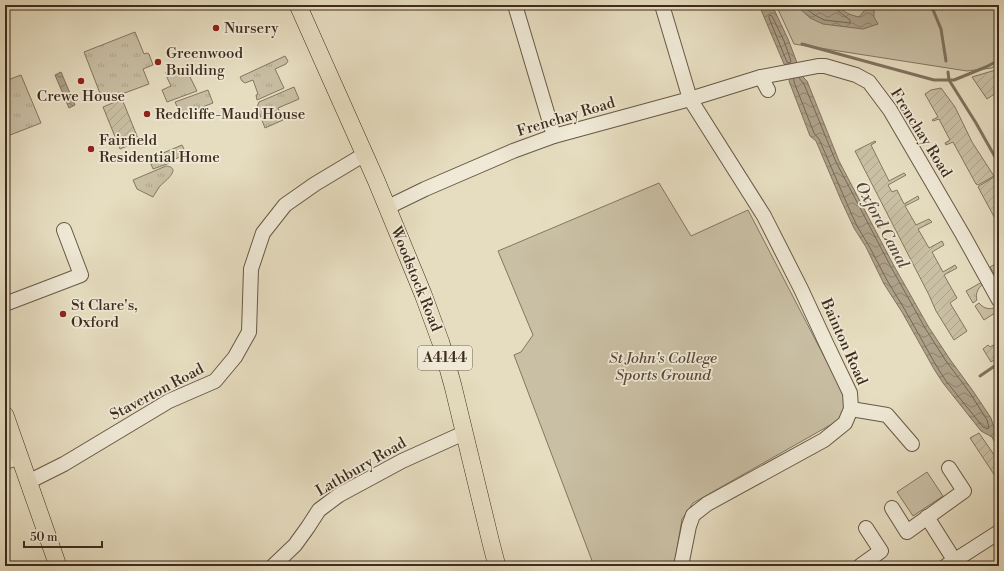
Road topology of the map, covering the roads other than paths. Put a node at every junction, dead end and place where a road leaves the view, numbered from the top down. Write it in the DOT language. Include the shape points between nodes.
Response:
graph roads {
  1 [pos="298,5"];
  2 [pos="515,5"];
  3 [pos="662,5"];
  4 [pos="761,77"];
  5 [pos="768,90"];
  6 [pos="690,99"];
  7 [pos="554,136"];
  8 [pos="365,154"];
  9 [pos="388,207"];
  10 [pos="64,230"];
  11 [pos="999,300"];
  12 [pos="5,304"];
  13 [pos="851,409"];
  14 [pos="5,415"];
  15 [pos="464,433"];
  16 [pos="912,444"];
  17 [pos="12,460"];
  18 [pos="949,468"];
  19 [pos="28,482"];
  20 [pos="892,508"];
  21 [pos="927,517"];
  22 [pos="866,528"];
  23 [pos="999,532"];
  24 [pos="953,564"];
  25 [pos="58,566"];
  26 [pos="273,566"];
  27 [pos="497,566"];
  28 [pos="681,566"];
  29 [pos="860,566"];
  1 -- 8 [label="main road, Woodstock Road / A4144"];
  2 -- 7 [label="street"];
  3 -- 6 [label="street, Bainton Road"];
  4 -- 5 [label="street"];
  4 -- 6 [label="street, Frenchay Road"];
  4 -- 11 [label="street, Frenchay Road" via="825,66 856,75 869,82 890,110"];
  6 -- 7 [label="street, Frenchay Road"];
  6 -- 13 [label="street, Bainton Road" via="764,216 850,393"];
  7 -- 9 [label="street, Frenchay Road" via="506,154"];
  8 -- 9 [label="main road, Woodstock Road / A4144"];
  8 -- 19 [label="street, Staverton Road" via="285,205 263,233 251,269 249,332 235,357 216,381 169,401 64,464"];
  9 -- 15 [label="main road, Woodstock Road / A4144" via="441,343"];
  10 -- 12 [label="street" via="81,275"];
  13 -- 16 [label="street" via="887,415"];
  13 -- 28 [label="street, Bainton Road" via="845,423 824,440 707,504 693,515"];
  14 -- 17 [label="main road"];
  15 -- 26 [label="street, Lathbury Road" via="402,461 339,495 319,510 295,545"];
  15 -- 27 [label="main road, Woodstock Road / A4144"];
  17 -- 19 [label="main road"];
  18 -- 21 [label="street" via="964,491"];
  19 -- 25 [label="main road"];
  20 -- 21 [label="street" via="907,532"];
  21 -- 24 [label="street"];
  22 -- 29 [label="street" via="881,551"];
  23 -- 24 [label="street"];
}
